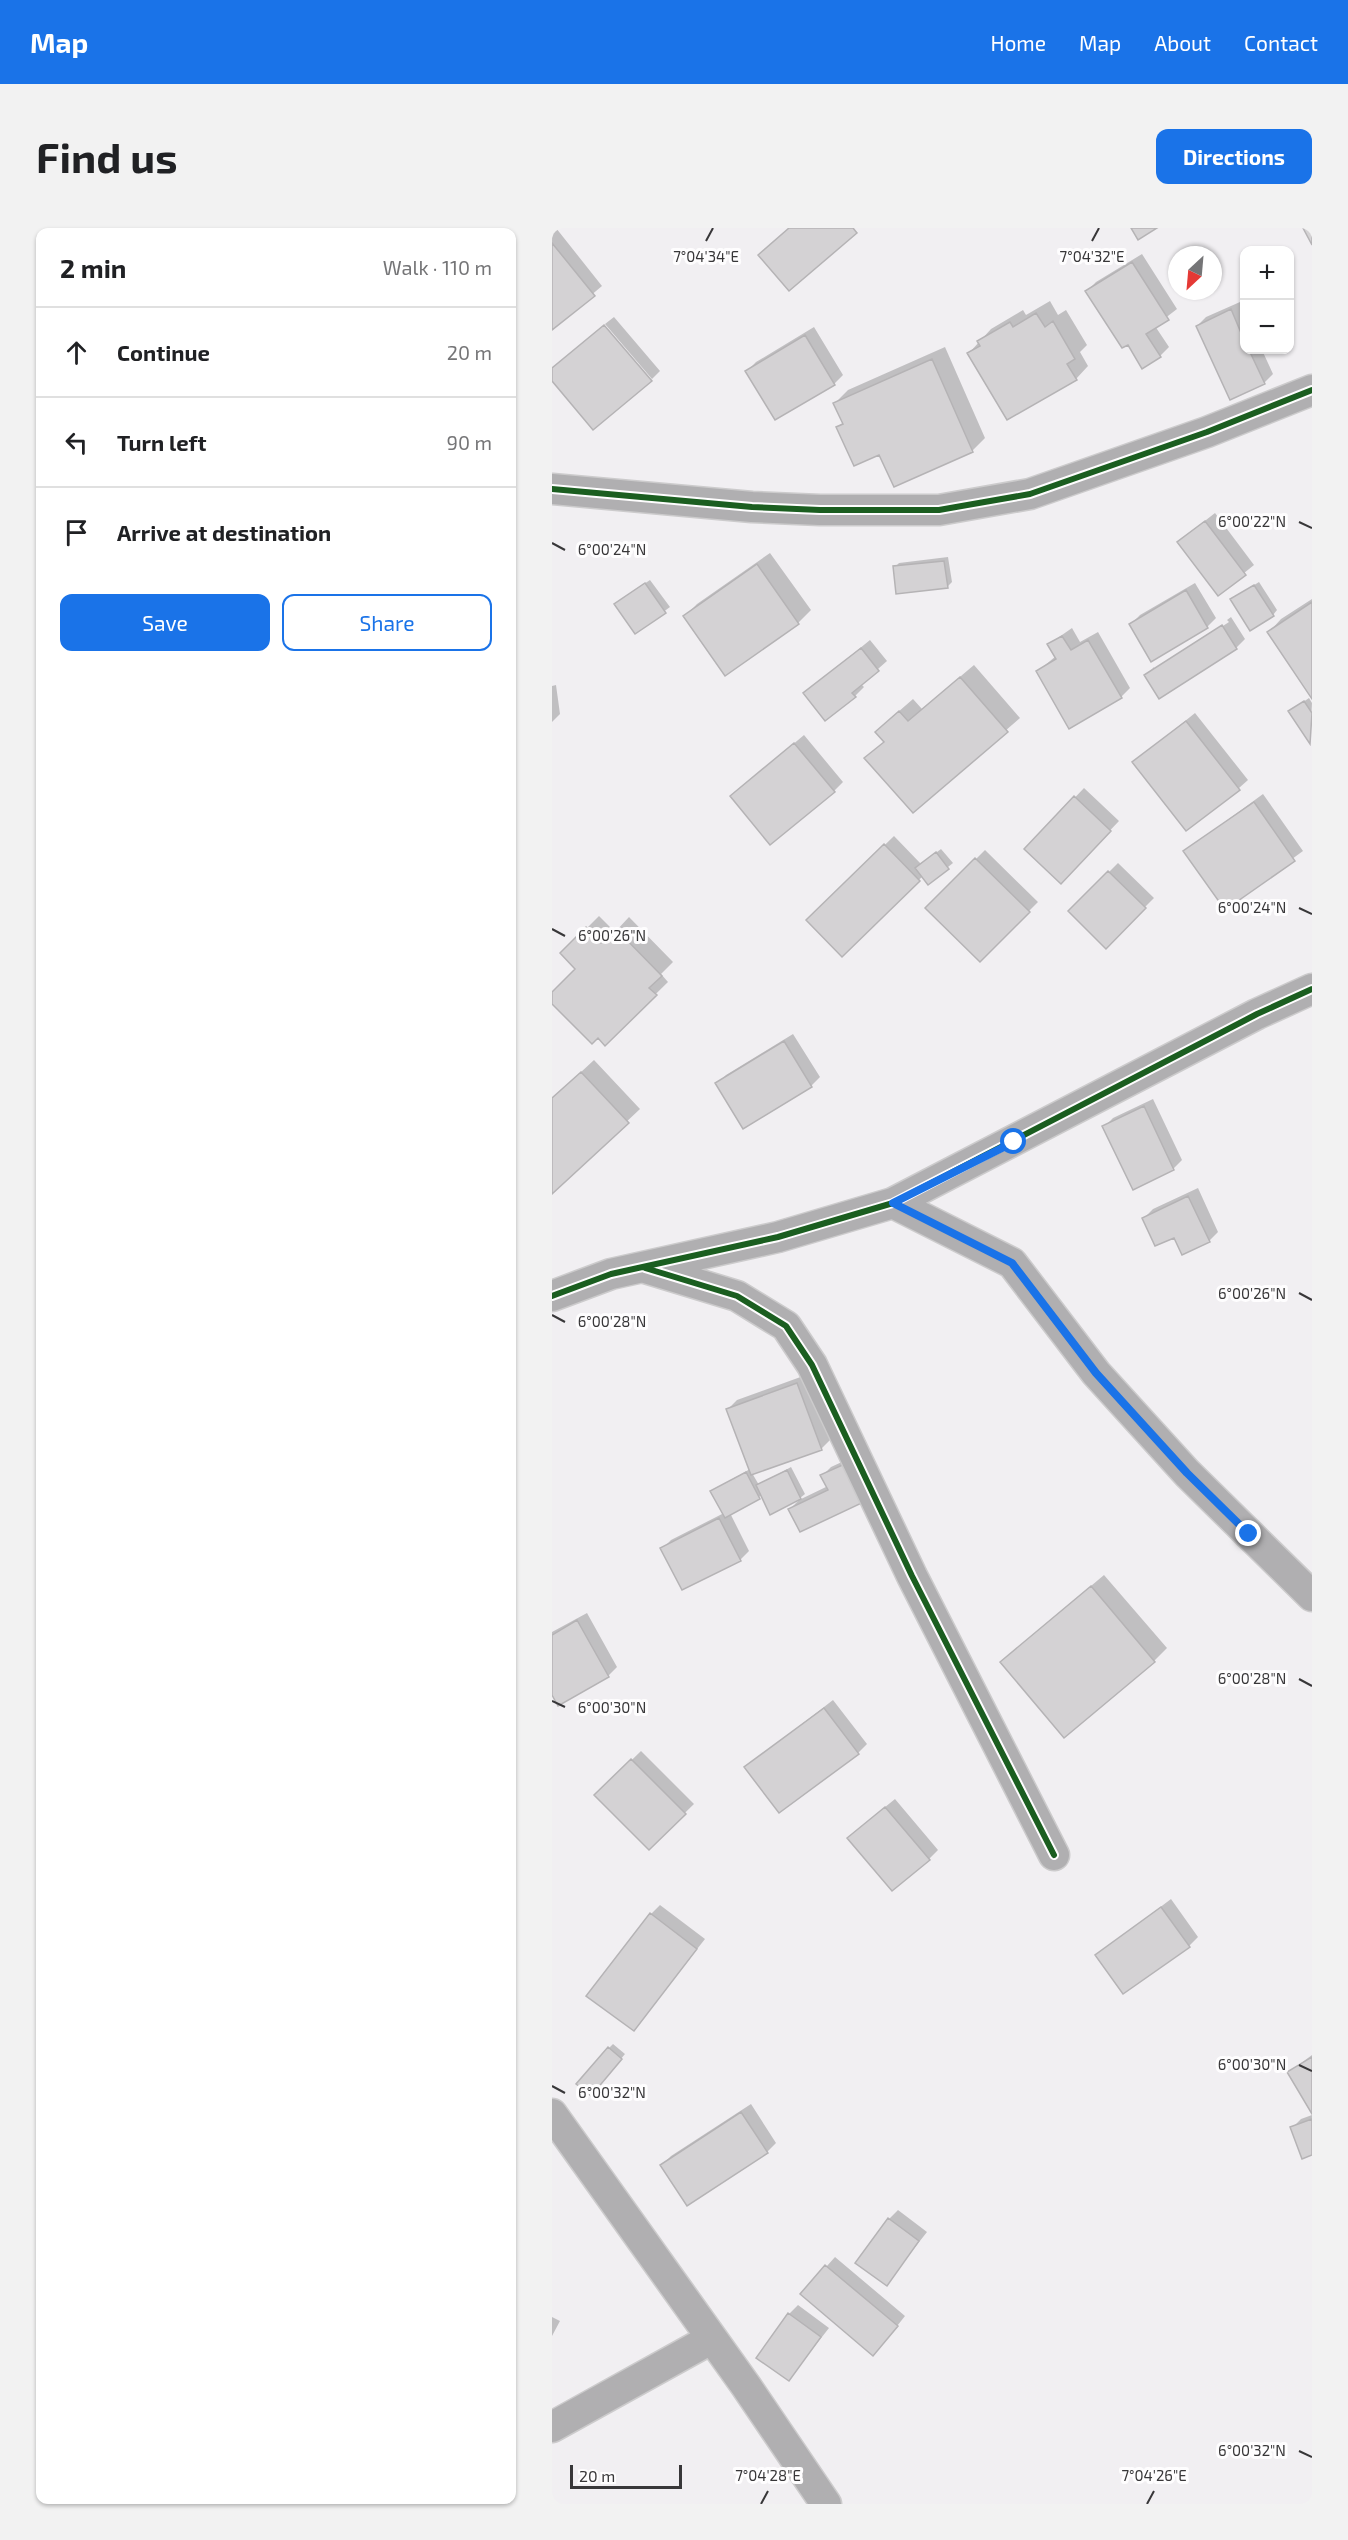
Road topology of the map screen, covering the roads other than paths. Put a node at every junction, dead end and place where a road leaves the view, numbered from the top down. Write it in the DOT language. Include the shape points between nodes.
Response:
graph roads {
  1 [pos="1312,390"];
  2 [pos="552,489"];
  3 [pos="1312,989"];
  4 [pos="893,1203"];
  5 [pos="642,1267"];
  6 [pos="552,1296"];
  7 [pos="1312,1596"];
  8 [pos="1054,1855"];
  9 [pos="552,2114"];
  10 [pos="711,2339"];
  11 [pos="552,2427"];
  12 [pos="826,2504"];
  1 -- 2 [label="street" via="1207,432 1030,494 939,510 763,507"];
  3 -- 4 [label="street"];
  4 -- 5 [label="street" via="778,1237"];
  4 -- 7 [label="street" via="1012,1263 1103,1381 1187,1473"];
  5 -- 6 [label="street" via="610,1274"];
  5 -- 8 [label="street" via="737,1296 786,1326 812,1365 912,1576"];
  9 -- 10 [label="street"];
  10 -- 11 [label="street"];
  10 -- 12 [label="street"];
}
